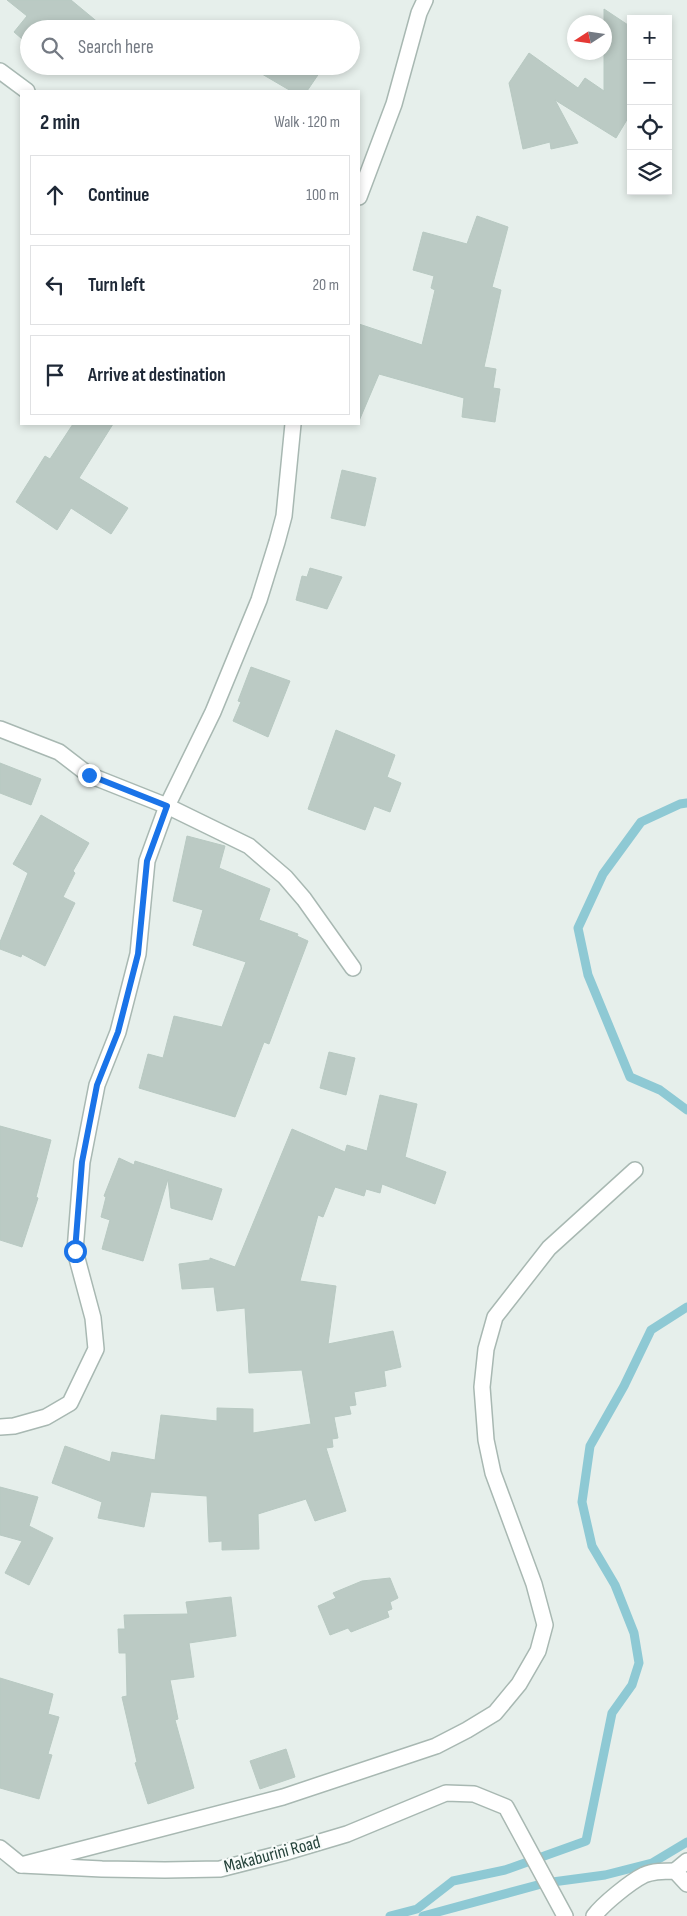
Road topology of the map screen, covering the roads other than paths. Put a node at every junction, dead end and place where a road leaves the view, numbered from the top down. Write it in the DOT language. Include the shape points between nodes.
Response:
graph roads {
  1 [pos="425,0"];
  2 [pos="0,70"];
  3 [pos="27,90"];
  4 [pos="360,194"];
  5 [pos="293,425"];
  6 [pos="0,729"];
  7 [pos="167,806"];
  8 [pos="353,968"];
  9 [pos="635,1170"];
  10 [pos="0,1427"];
  11 [pos="0,1848"];
  12 [pos="687,1861"];
  13 [pos="21,1865"];
  14 [pos="675,1871"];
  15 [pos="687,1884"];
  16 [pos="562,1912"];
  17 [pos="594,1916"];
  1 -- 4 [label="street" via="394,104"];
  2 -- 3 [label="street"];
  5 -- 7 [label="street" via="284,516 259,600 213,712"];
  6 -- 7 [label="street" via="59,752 89,775"];
  7 -- 8 [label="street" via="250,846 273,865 304,899"];
  7 -- 10 [label="street" via="147,861 138,954 118,1032 97,1085 82,1162 75,1251 93,1318 96,1349 70,1403 46,1417"];
  9 -- 13 [label="street" via="549,1248 495,1317 486,1349 482,1387 493,1473 534,1584 545,1625 538,1651 519,1684 495,1713 436,1746 283,1797"];
  11 -- 13 [label="street"];
  12 -- 14 [label="street"];
  13 -- 16 [label="street, Makaburini Road" via="138,1870 220,1869 347,1834 446,1793 474,1794 506,1807"];
  14 -- 15 [label="street"];
  14 -- 17 [label="street" via="661,1870 644,1875"];
}
